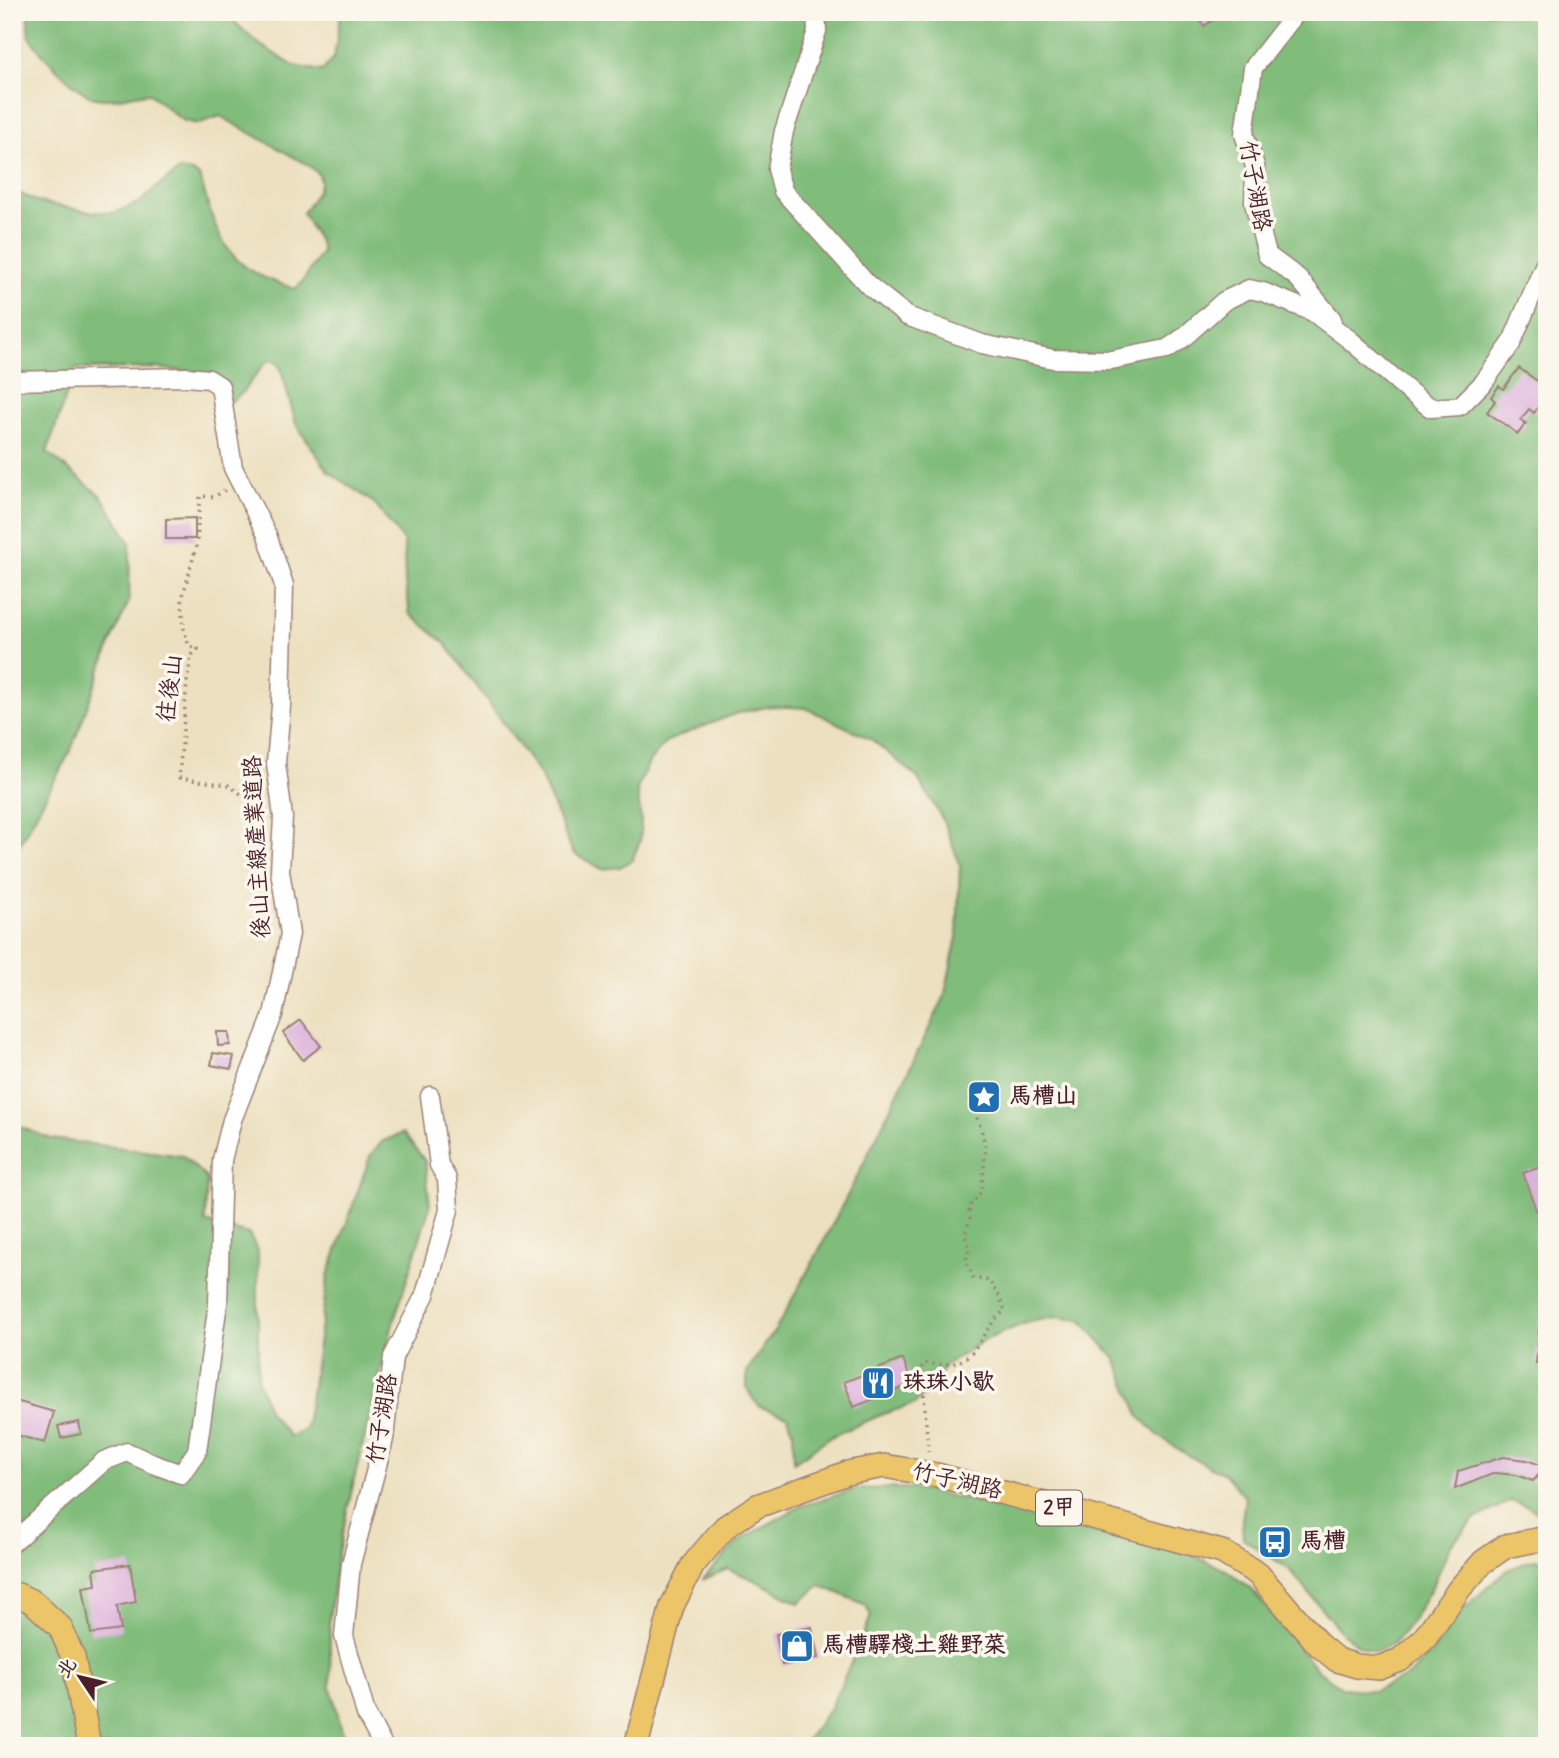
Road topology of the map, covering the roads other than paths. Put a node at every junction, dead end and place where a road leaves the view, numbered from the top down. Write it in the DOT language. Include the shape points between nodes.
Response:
graph roads {
  1 [pos="816,12"];
  2 [pos="1287,12"];
  3 [pos="1547,259"];
  4 [pos="1350,340"];
  5 [pos="12,381"];
  6 [pos="430,1096"];
  7 [pos="1547,1538"];
  8 [pos="12,1543"];
  9 [pos="12,1594"];
  10 [pos="89,1746"];
  11 [pos="383,1746"];
  12 [pos="636,1746"];
  1 -- 4 [label="street" via="817,31 784,131 777,169 783,191 868,285 906,316 982,344 1053,359 1111,360 1167,349 1224,301 1249,289 1312,312"];
  2 -- 4 [label="street, 竹子湖路" via="1292,18 1253,68 1244,134 1255,166 1254,203 1267,255 1298,278"];
  3 -- 4 [label="street" via="1511,344 1460,406 1431,408"];
  5 -- 8 [label="street, 後山主線產業道路" via="186,377 209,379 220,386 233,468 267,535 284,585 276,762 283,816 280,871 290,934 273,1016 232,1120 222,1160 218,1303 197,1451 181,1474 127,1452 104,1461"];
  6 -- 11 [label="street, 竹子湖路" via="449,1210 425,1295 393,1356 384,1439 351,1564 344,1636 366,1714"];
  7 -- 12 [label="main road, 竹子湖路 / 2甲" via="1506,1546 1483,1562 1423,1640 1401,1660 1379,1668 1357,1666 1337,1660 1320,1646 1258,1574 1222,1552 932,1474 884,1466 848,1473 757,1506 725,1527 693,1565 672,1606"];
  9 -- 10 [label="main road" via="33,1602 60,1628 73,1657"];
}
